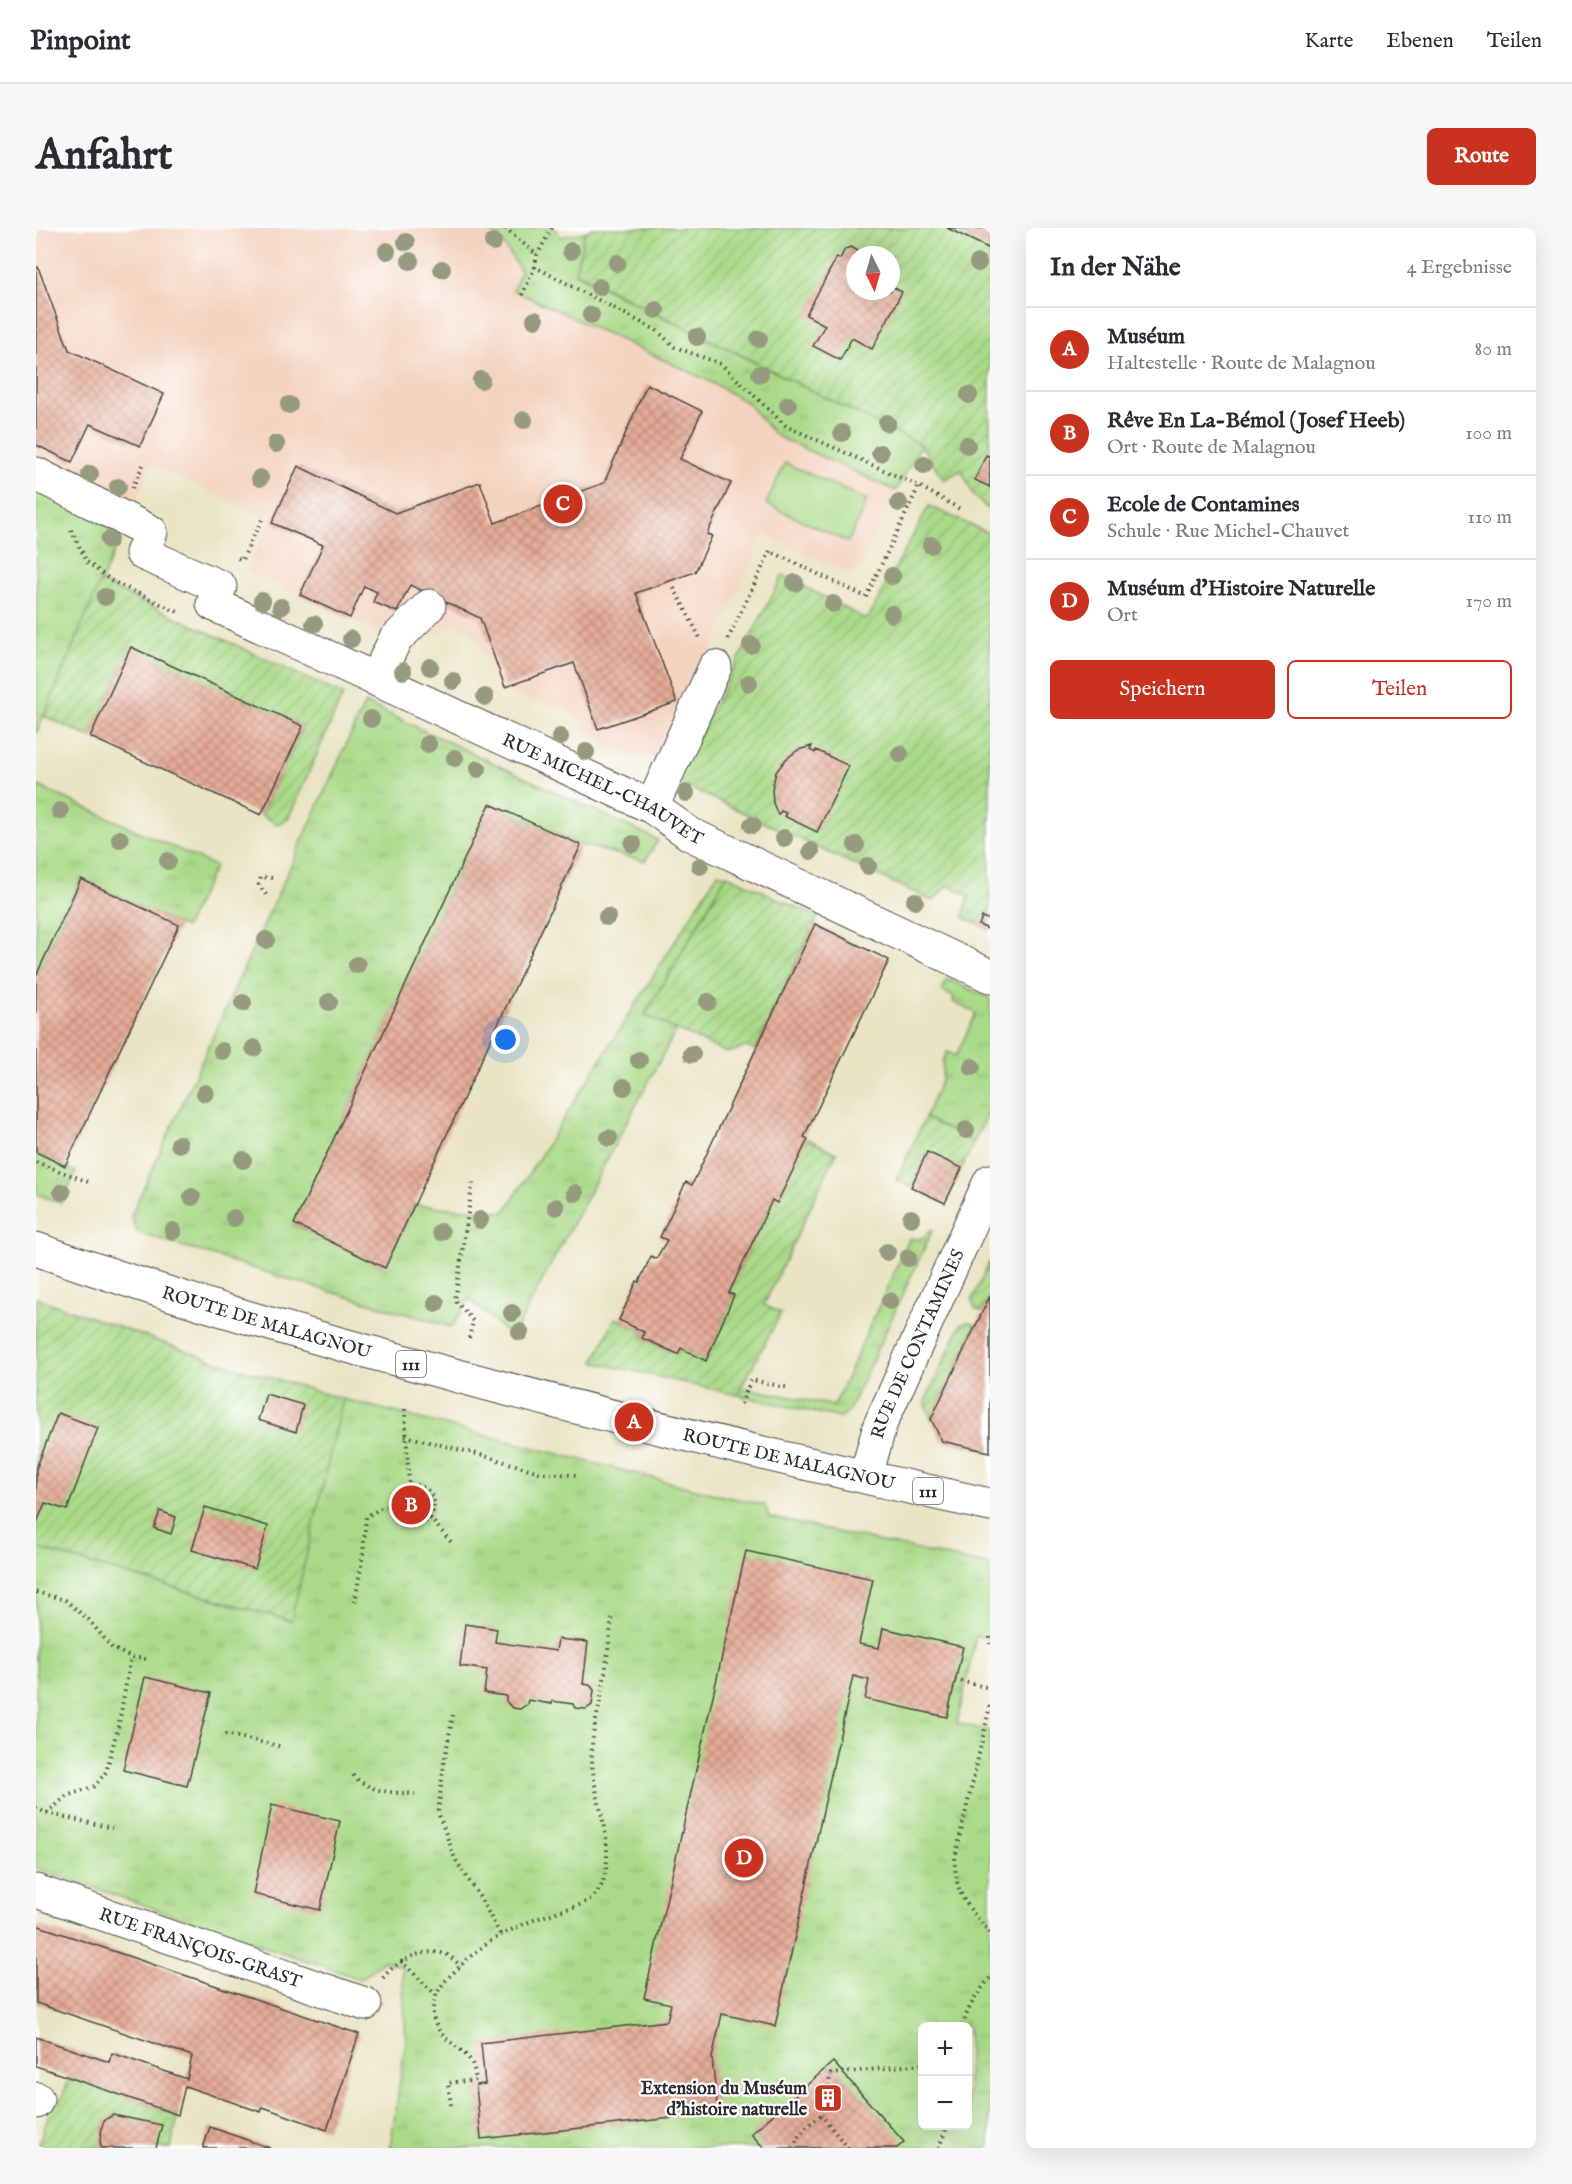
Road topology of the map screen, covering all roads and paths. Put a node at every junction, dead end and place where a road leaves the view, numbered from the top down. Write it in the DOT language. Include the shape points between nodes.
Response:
graph roads {
  1 [pos="505,228"];
  2 [pos="552,228"];
  3 [pos="537,255"];
  4 [pos="535,267"];
  5 [pos="522,295"];
  6 [pos="36,474"];
  7 [pos="919,486"];
  8 [pos="960,509"];
  9 [pos="263,516"];
  10 [pos="233,555"];
  11 [pos="674,588"];
  12 [pos="429,606"];
  13 [pos="715,667"];
  14 [pos="376,679"];
  15 [pos="652,807"];
  16 [pos="273,878"];
  17 [pos="266,895"];
  18 [pos="990,976"];
  19 [pos="36,1162"];
  20 [pos="473,1180"];
  21 [pos="990,1181"];
  22 [pos="91,1183"];
  23 [pos="36,1249"];
  24 [pos="469,1338"];
  25 [pos="790,1388"];
  26 [pos="741,1404"];
  27 [pos="405,1409"];
  28 [pos="405,1436"];
  29 [pos="576,1475"];
  30 [pos="867,1476"];
  31 [pos="409,1485"];
  32 [pos="394,1504"];
  33 [pos="990,1505"];
  34 [pos="430,1518"];
  35 [pos="453,1544"];
  36 [pos="36,1592"];
  37 [pos="355,1602"];
  38 [pos="612,1618"];
  39 [pos="990,1637"];
  40 [pos="990,1644"];
  41 [pos="131,1657"];
  42 [pos="146,1659"];
  43 [pos="955,1680"];
  44 [pos="990,1688"];
  45 [pos="990,1706"];
  46 [pos="453,1715"];
  47 [pos="225,1734"];
  48 [pos="282,1747"];
  49 [pos="352,1775"];
  50 [pos="415,1794"];
  51 [pos="36,1808"];
  52 [pos="47,1813"];
  53 [pos="112,1828"];
  54 [pos="36,1891"];
  55 [pos="990,1933"];
  56 [pos="501,1936"];
  57 [pos="400,1960"];
  58 [pos="460,1966"];
  59 [pos="990,1978"];
  60 [pos="436,1995"];
  61 [pos="365,2004"];
  62 [pos="964,2022"];
  63 [pos="918,2064"];
  64 [pos="451,2105"];
  65 [pos="821,2115"];
  66 [pos="946,2130"];
  67 [pos="793,2148"];
  68 [pos="848,2148"];
  69 [pos="939,2148"];
  1 -- 3 [label="path"];
  2 -- 3 [label="path"];
  3 -- 4 [label="path"];
  4 -- 5 [label="path"];
  4 -- 7 [label="path" via="656,330 675,347 721,364 786,426"];
  6 -- 14 [label="main road, RUE MICHEL-CHAUVET" via="151,532 142,553 220,587 213,604"];
  7 -- 8 [label="path"];
  7 -- 13 [label="path" via="866,597 770,551"];
  9 -- 10 [label="path" via="242,560"];
  11 -- 13 [label="path"];
  12 -- 14 [label="main road" via="395,640"];
  13 -- 15 [label="main road"];
  14 -- 15 [label="main road, RUE MICHEL-CHAUVET"];
  15 -- 18 [label="main road, RUE MICHEL-CHAUVET" via="690,834"];
  16 -- 17 [label="path" via="261,878 259,885"];
  19 -- 22 [label="path"];
  20 -- 24 [label="path" via="455,1300 473,1322"];
  21 -- 30 [label="main road, RUE DE CONTAMINES" via="880,1425"];
  23 -- 30 [label="main road, ROUTE DE MALAGNOU / 111" via="166,1293 378,1355 593,1412"];
  25 -- 26 [label="path" via="751,1380"];
  27 -- 28 [label="path"];
  28 -- 29 [label="path" via="542,1473"];
  28 -- 31 [label="path"];
  30 -- 33 [label="main road, ROUTE DE MALAGNOU / 111"];
  31 -- 32 [label="path" via="399,1490"];
  31 -- 34 [label="path" via="428,1489 434,1508"];
  32 -- 34 [label="path" via="400,1520 410,1526"];
  32 -- 37 [label="path" via="366,1517"];
  34 -- 35 [label="path"];
  36 -- 41 [label="path" via="64,1600 89,1620 112,1648"];
  38 -- 56 [label="path" via="592,1736 594,1783 608,1843 603,1883 588,1900"];
  39 -- 40 [label="path"];
  41 -- 42 [label="path"];
  41 -- 52 [label="path" via="106,1772 95,1786 67,1796"];
  43 -- 44 [label="path"];
  45 -- 55 [label="path" via="955,1858 955,1876 959,1892"];
  46 -- 56 [label="path" via="438,1812 455,1859"];
  47 -- 48 [label="path"];
  49 -- 50 [label="path" via="362,1785 384,1792"];
  51 -- 52 [label="path"];
  52 -- 53 [label="path"];
  54 -- 61 [label="main road, RUE FRANÇOIS-GRAST"];
  56 -- 58 [label="path"];
  57 -- 58 [label="path" via="433,1952 447,1955"];
  57 -- 60 [label="path"];
  57 -- 61 [label="path"];
  58 -- 60 [label="path"];
  59 -- 62 [label="path" via="980,1989"];
  60 -- 64 [label="path" via="434,2014 438,2029 472,2064 476,2080 448,2083"];
  63 -- 65 [label="path" via="831,2074"];
  65 -- 67 [label="path" via="806,2127"];
  65 -- 68 [label="path"];
  66 -- 69 [label="path"];
}
